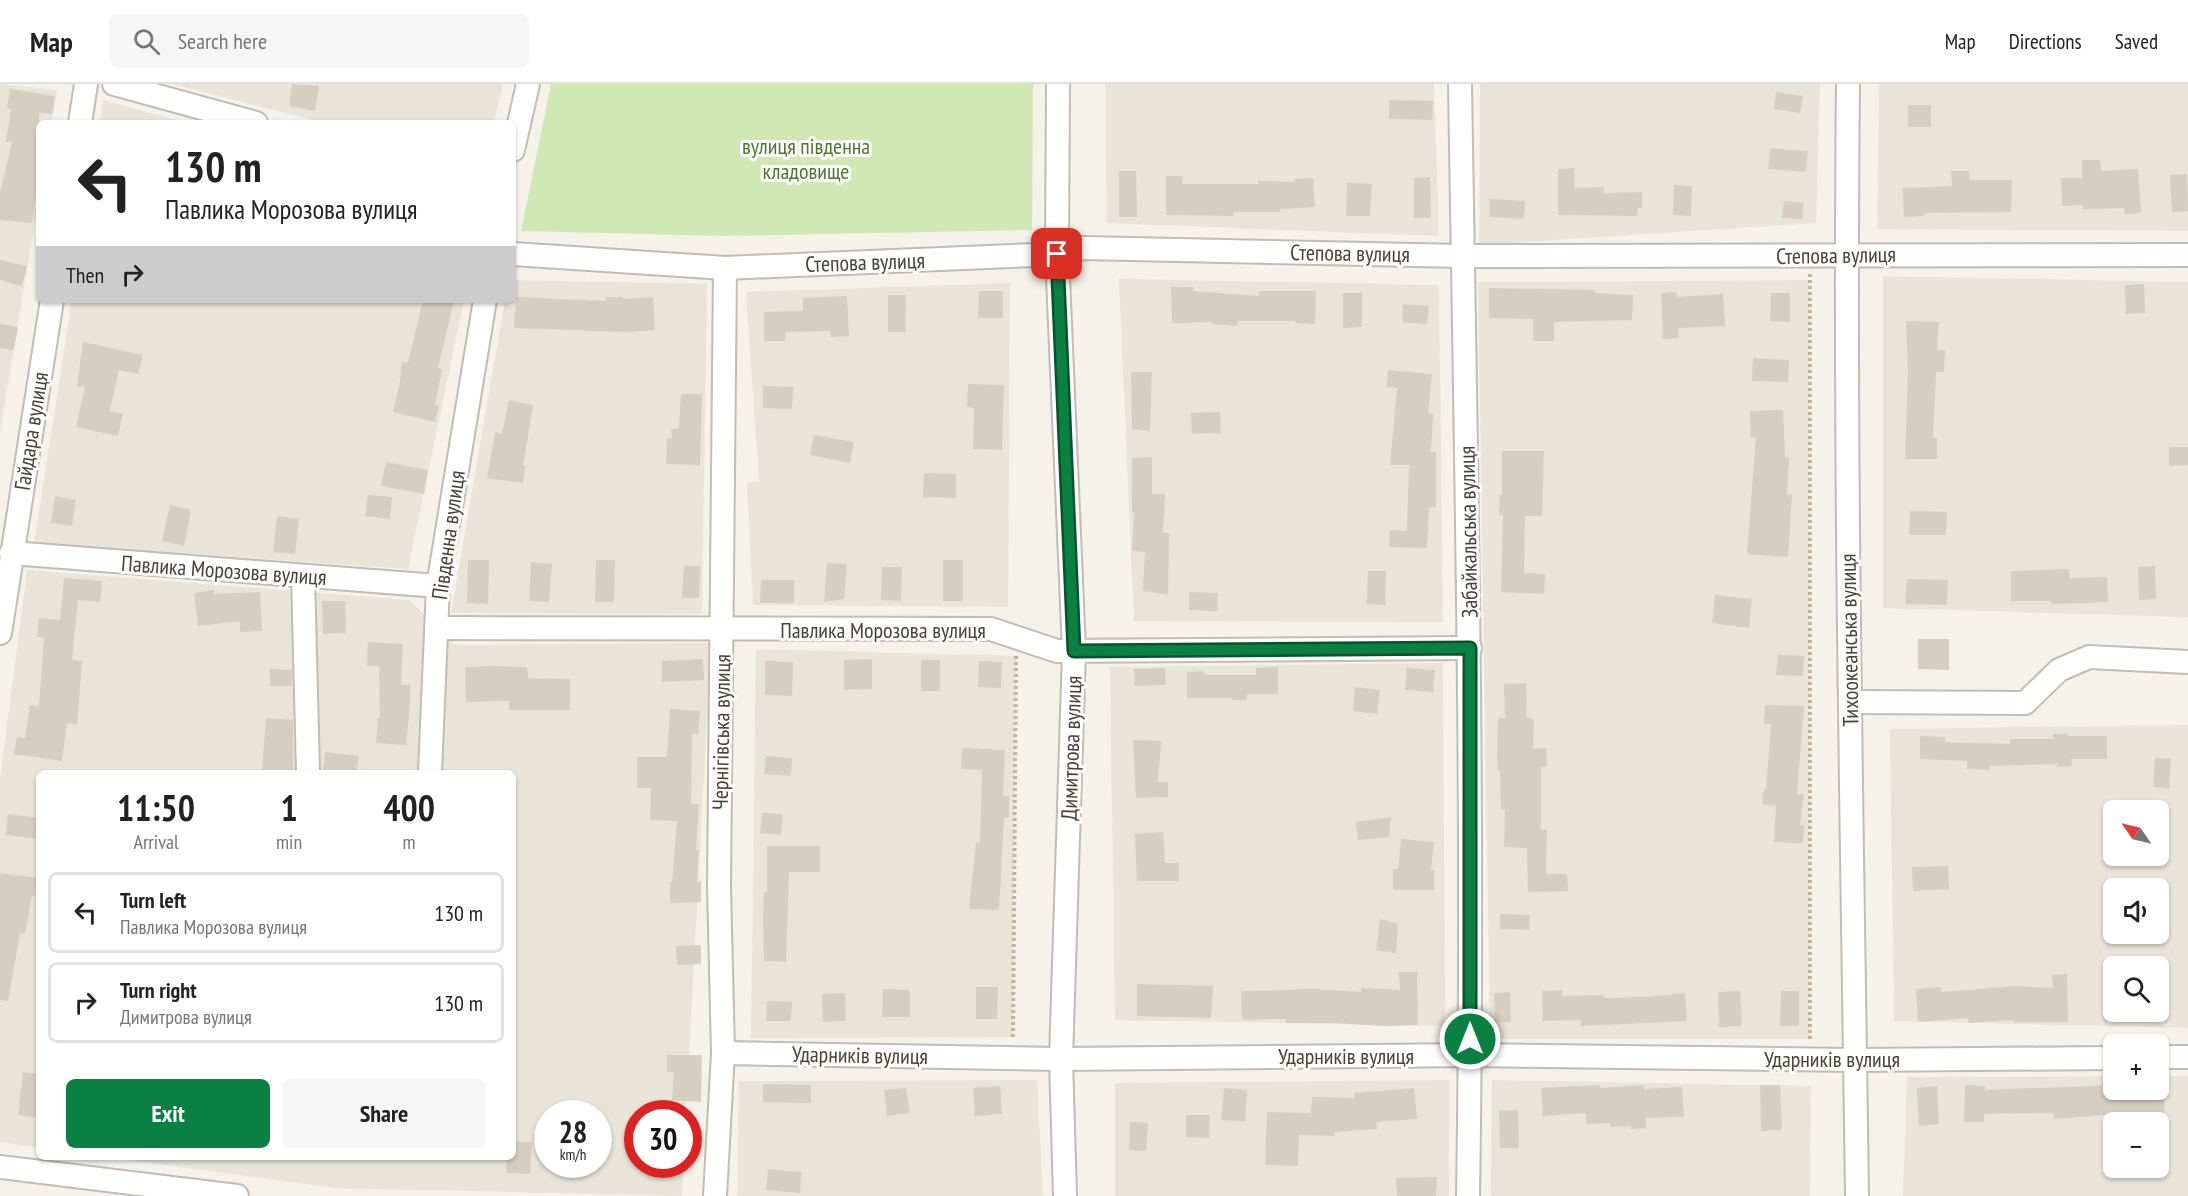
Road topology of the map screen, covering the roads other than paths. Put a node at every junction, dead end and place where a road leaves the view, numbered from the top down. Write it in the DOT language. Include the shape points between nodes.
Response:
graph roads {
  1 [pos="86,84"];
  2 [pos="114,84"];
  3 [pos="528,84"];
  4 [pos="1058,84"];
  5 [pos="1460,84"];
  6 [pos="1848,84"];
  7 [pos="80,120"];
  8 [pos="245,120"];
  9 [pos="516,137"];
  10 [pos="516,254"];
  11 [pos="1057,254"];
  12 [pos="1846,254"];
  13 [pos="2188,255"];
  14 [pos="1463,256"];
  15 [pos="724,268"];
  16 [pos="52,303"];
  17 [pos="485,303"];
  18 [pos="11,553"];
  19 [pos="303,576"];
  20 [pos="438,586"];
  21 [pos="436,628"];
  22 [pos="723,629"];
  23 [pos="0,633"];
  24 [pos="1470,648"];
  25 [pos="1074,651"];
  26 [pos="2188,662"];
  27 [pos="1850,702"];
  28 [pos="308,770"];
  29 [pos="430,770"];
  30 [pos="723,1053"];
  31 [pos="1470,1055"];
  32 [pos="2169,1057"];
  33 [pos="2188,1057"];
  34 [pos="2103,1058"];
  35 [pos="1061,1059"];
  36 [pos="1855,1060"];
  37 [pos="0,1167"];
  38 [pos="237,1196"];
  39 [pos="715,1196"];
  40 [pos="1065,1196"];
  41 [pos="1468,1196"];
  42 [pos="1857,1196"];
  1 -- 7 [label="street"];
  2 -- 8 [label="street"];
  3 -- 9 [label="street"];
  4 -- 11 [label="street, Димитрова вулиця"];
  5 -- 14 [label="street, Забайкальська вулиця"];
  6 -- 12 [label="street, Тихоокеанська вулиця"];
  10 -- 15 [label="street, Степова вулиця"];
  11 -- 14 [label="street, Степова вулиця" via="1083,248"];
  11 -- 15 [label="street, Степова вулиця"];
  11 -- 25 [label="street, Димитрова вулиця"];
  12 -- 13 [label="street, Степова вулиця"];
  12 -- 14 [label="street, Степова вулиця"];
  12 -- 27 [label="street, Тихоокеанська вулиця"];
  14 -- 24 [label="street, Забайкальська вулиця"];
  15 -- 22 [label="street, Чернігівська вулиця"];
  16 -- 18 [label="street, Гайдара вулиця"];
  17 -- 20 [label="street, Південна вулиця"];
  18 -- 19 [label="street, Павлика Морозова вулиця"];
  18 -- 23 [label="street, Гайдара вулиця"];
  19 -- 20 [label="street, Павлика Морозова вулиця"];
  19 -- 28 [label="street"];
  20 -- 21 [label="street, Південна вулиця"];
  21 -- 22 [label="street, Павлика Морозова вулиця"];
  21 -- 29 [label="street, Південна вулиця"];
  22 -- 25 [label="street, Павлика Морозова вулиця" via="991,629 1057,651"];
  22 -- 30 [label="street, Чернігівська вулиця" via="719,886"];
  24 -- 25 [label="street, Павлика Морозова вулиця"];
  24 -- 31 [label="street, Забайкальська вулиця"];
  25 -- 35 [label="street, Димитрова вулиця"];
  26 -- 27 [label="street" via="2089,657 2059,670 2025,703"];
  27 -- 36 [label="street, Тихоокеанська вулиця"];
  30 -- 35 [label="street, Ударників вулиця"];
  30 -- 39 [label="street, Чернігівська вулиця"];
  31 -- 35 [label="street, Ударників вулиця"];
  31 -- 36 [label="street, Ударників вулиця"];
  31 -- 41 [label="street, Забайкальська вулиця"];
  32 -- 33 [label="street"];
  34 -- 36 [label="street, Ударників вулиця"];
  35 -- 40 [label="street, Димитрова вулиця"];
  36 -- 42 [label="street, Тихоокеанська вулиця"];
  37 -- 38 [label="street"];
}
